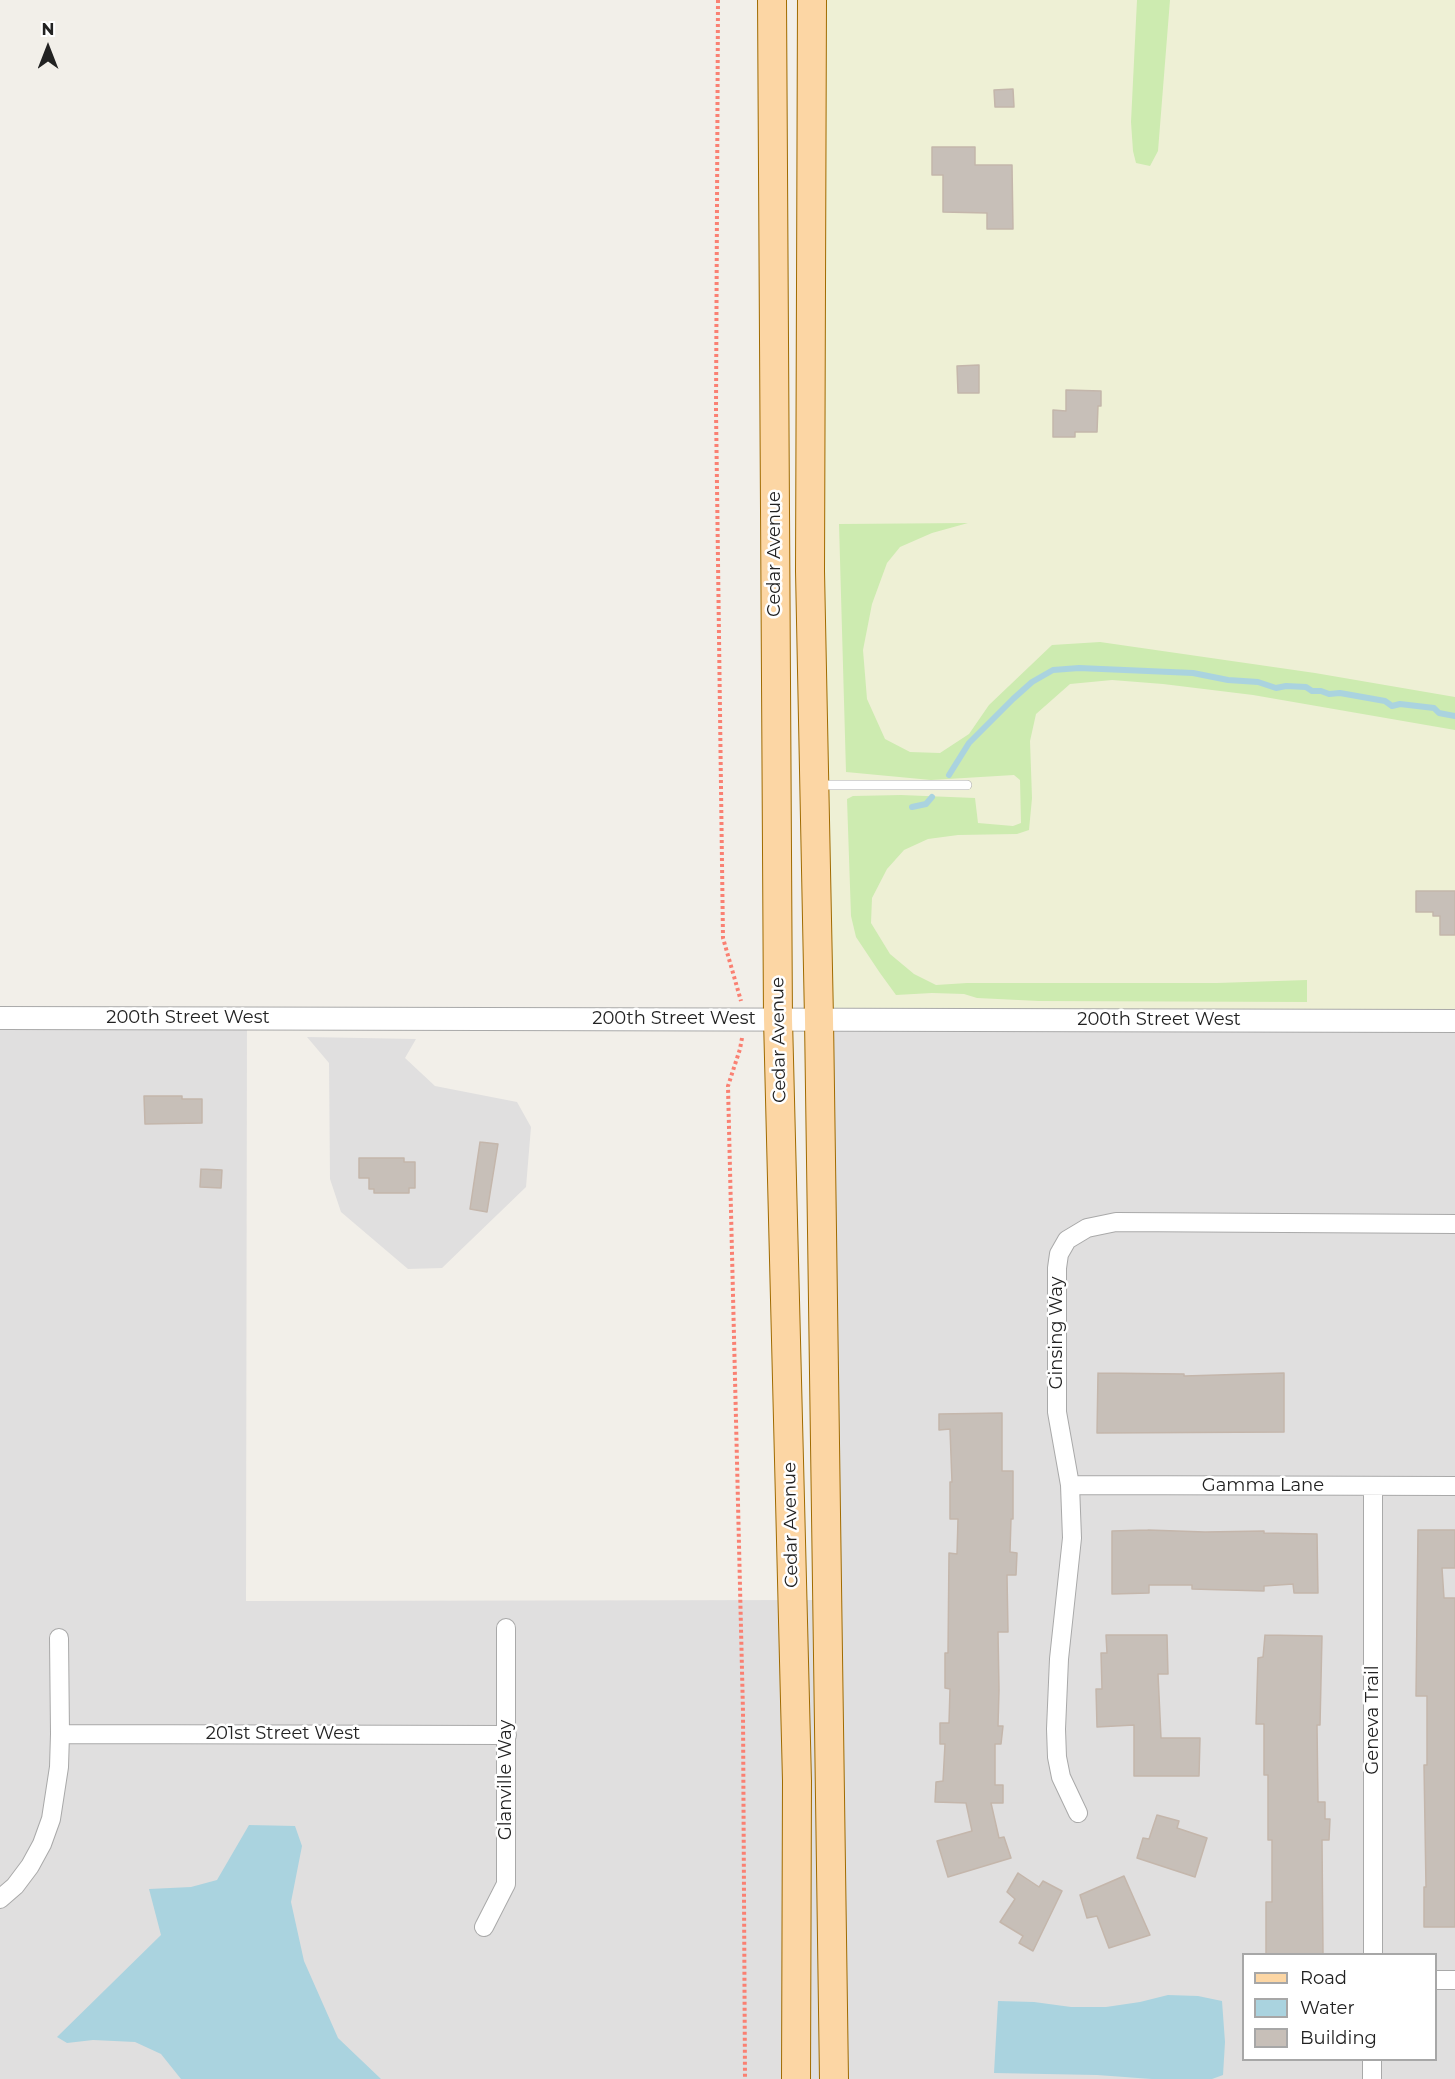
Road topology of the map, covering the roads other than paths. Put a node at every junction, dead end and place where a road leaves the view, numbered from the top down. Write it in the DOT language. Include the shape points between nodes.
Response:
graph roads {
  1 [pos="772,0"];
  2 [pos="812,0"];
  3 [pos="814,785"];
  4 [pos="967,785"];
  5 [pos="0,1018"];
  6 [pos="778,1019"];
  7 [pos="819,1019"];
  8 [pos="1455,1021"];
  9 [pos="1455,1224"];
  10 [pos="1070,1485"];
  11 [pos="1373,1486"];
  12 [pos="1455,1486"];
  13 [pos="506,1628"];
  14 [pos="59,1638"];
  15 [pos="60,1734"];
  16 [pos="507,1735"];
  17 [pos="1078,1813"];
  18 [pos="0,1899"];
  19 [pos="484,1927"];
  20 [pos="1373,1953"];
  21 [pos="1437,1980"];
  22 [pos="1455,1980"];
  23 [pos="1372,2061"];
  24 [pos="796,2079"];
  25 [pos="834,2079"];
  26 [pos="1372,2079"];
  1 -- 6 [label="main road, Cedar Avenue"];
  2 -- 3 [label="main road, Cedar Avenue" via="810,571"];
  3 -- 4 [label="lane"];
  3 -- 7 [label="main road, Cedar Avenue"];
  5 -- 6 [label="street, 200th Street West"];
  6 -- 7 [label="street, 200th Street West"];
  6 -- 24 [label="main road, Cedar Avenue" via="797,1781"];
  7 -- 8 [label="street, 200th Street West"];
  7 -- 25 [label="main road, Cedar Avenue"];
  9 -- 10 [label="street, Ginsing Way" via="1116,1222 1088,1228 1067,1240 1057,1268 1057,1412"];
  10 -- 11 [label="street, Gamma Lane"];
  10 -- 17 [label="street, Ginsing Way" via="1072,1548 1059,1659 1056,1729 1061,1777"];
  11 -- 12 [label="street, Gamma Lane"];
  11 -- 20 [label="street, Geneva Trail"];
  13 -- 16 [label="street, Glanville Way"];
  14 -- 15 [label="street"];
  15 -- 16 [label="street, 201st Street West"];
  15 -- 18 [label="street" via="56,1794 42,1844 15,1886"];
  16 -- 19 [label="street, Glanville Way" via="506,1884"];
  21 -- 22 [label="street"];
  23 -- 26 [label="street"];
}
